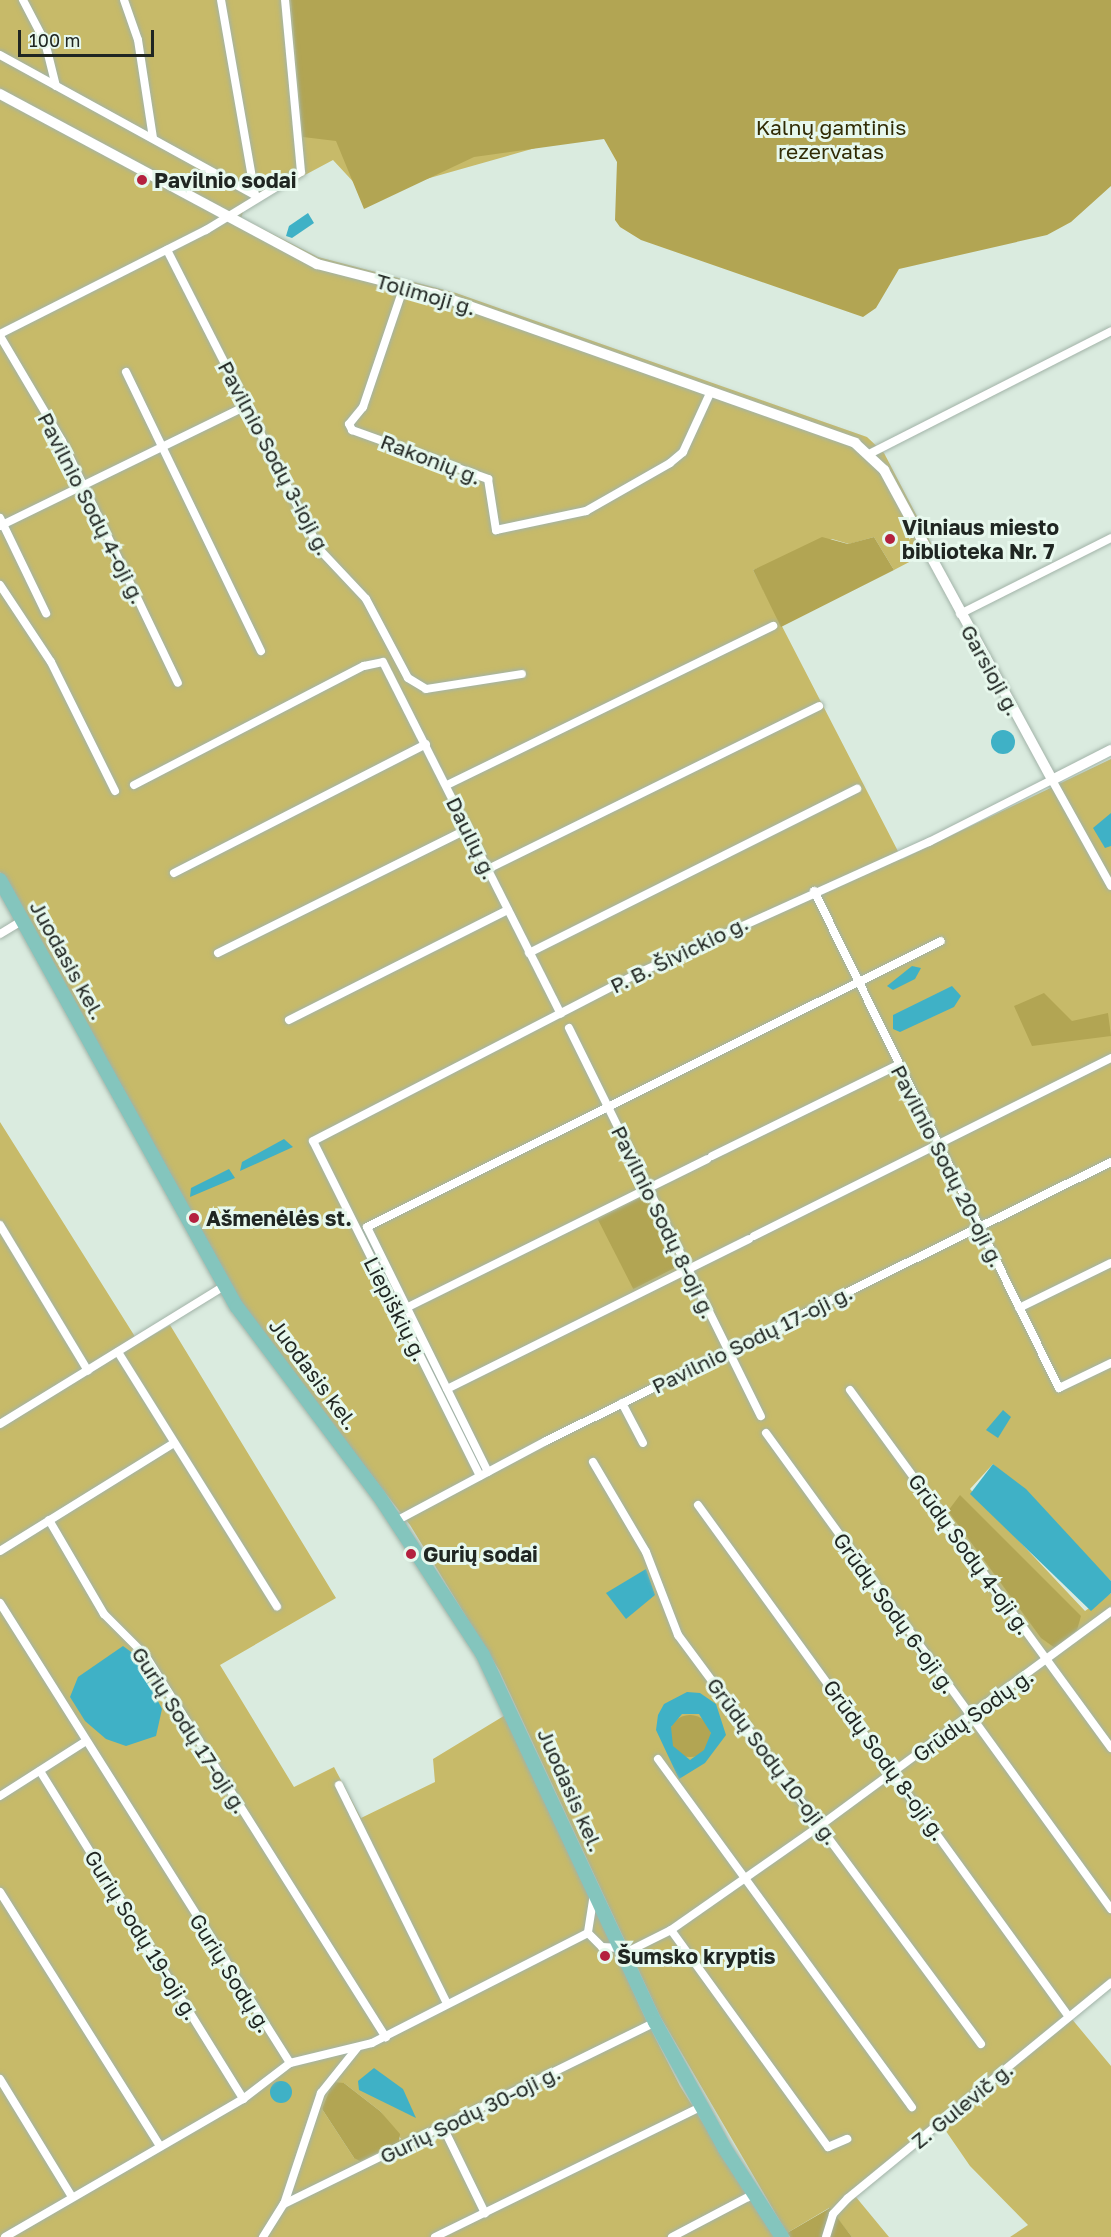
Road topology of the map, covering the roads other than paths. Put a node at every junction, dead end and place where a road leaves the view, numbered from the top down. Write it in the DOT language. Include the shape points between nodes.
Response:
graph roads {
  1 [pos="23,0"];
  2 [pos="124,0"];
  3 [pos="221,0"];
  4 [pos="285,0"];
  5 [pos="0,55"];
  6 [pos="56,86"];
  7 [pos="0,94"];
  8 [pos="153,138"];
  9 [pos="255,195"];
  10 [pos="225,218"];
  11 [pos="167,250"];
  12 [pos="404,286"];
  13 [pos="1111,331"];
  14 [pos="0,335"];
  15 [pos="126,372"];
  16 [pos="711,391"];
  17 [pos="246,406"];
  18 [pos="162,447"];
  19 [pos="871,453"];
  20 [pos="83,484"];
  21 [pos="1,522"];
  22 [pos="1111,538"];
  23 [pos="0,585"];
  24 [pos="46,613"];
  25 [pos="960,614"];
  26 [pos="772,626"];
  27 [pos="261,651"];
  28 [pos="522,674"];
  29 [pos="178,683"];
  30 [pos="819,706"];
  31 [pos="426,744"];
  32 [pos="1111,750"];
  33 [pos="1052,780"];
  34 [pos="134,785"];
  35 [pos="447,785"];
  36 [pos="857,789"];
  37 [pos="115,791"];
  38 [pos="468,829"];
  39 [pos="488,869"];
  40 [pos="174,873"];
  41 [pos="0,880"];
  42 [pos="1111,886"];
  43 [pos="814,891"];
  44 [pos="508,910"];
  45 [pos="22,921"];
  46 [pos="0,934"];
  47 [pos="941,941"];
  48 [pos="218,953"];
  49 [pos="529,953"];
  50 [pos="857,984"];
  51 [pos="561,1014"];
  52 [pos="289,1020"];
  53 [pos="569,1028"];
  54 [pos="1111,1058"];
  55 [pos="896,1066"];
  56 [pos="608,1107"];
  57 [pos="313,1141"];
  58 [pos="936,1147"];
  59 [pos="1111,1162"];
  60 [pos="647,1188"];
  61 [pos="0,1225"];
  62 [pos="979,1228"];
  63 [pos="1111,1263"];
  64 [pos="687,1269"];
  65 [pos="224,1286"];
  66 [pos="406,1308"];
  67 [pos="1019,1308"];
  68 [pos="727,1351"];
  69 [pos="118,1352"];
  70 [pos="1111,1363"];
  71 [pos="88,1371"];
  72 [pos="447,1389"];
  73 [pos="850,1390"];
  74 [pos="622,1403"];
  75 [pos="761,1416"];
  76 [pos="1,1421"];
  77 [pos="766,1433"];
  78 [pos="174,1443"];
  79 [pos="643,1443"];
  80 [pos="593,1462"];
  81 [pos="484,1474"];
  82 [pos="699,1505"];
  83 [pos="49,1520"];
  84 [pos="396,1521"];
  85 [pos="0,1551"];
  86 [pos="0,1603"];
  87 [pos="277,1606"];
  88 [pos="1111,1611"];
  89 [pos="1049,1661"];
  90 [pos="970,1717"];
  91 [pos="86,1741"];
  92 [pos="1111,1748"];
  93 [pos="658,1758"];
  94 [pos="40,1771"];
  95 [pos="894,1772"];
  96 [pos="339,1785"];
  97 [pos="0,1796"];
  98 [pos="821,1825"];
  99 [pos="745,1879"];
  100 [pos="0,1892"];
  101 [pos="594,1892"];
  102 [pos="1111,1909"];
  103 [pos="671,1930"];
  104 [pos="588,1934"];
  105 [pos="621,1951"];
  106 [pos="1111,1983"];
  107 [pos="447,2004"];
  108 [pos="1069,2017"];
  109 [pos="655,2022"];
  110 [pos="386,2037"];
  111 [pos="981,2044"];
  112 [pos="357,2047"];
  113 [pos="290,2063"];
  114 [pos="0,2079"];
  115 [pos="243,2099"];
  116 [pos="700,2107"];
  117 [pos="912,2107"];
  118 [pos="443,2127"];
  119 [pos="847,2139"];
  120 [pos="160,2146"];
  121 [pos="754,2194"];
  122 [pos="72,2197"];
  123 [pos="284,2204"];
  124 [pos="485,2213"];
  125 [pos="5,2237"];
  126 [pos="263,2237"];
  127 [pos="435,2237"];
  128 [pos="672,2237"];
  129 [pos="782,2237"];
  130 [pos="826,2237"];
  1 -- 6 [label="street" via="45,42"];
  2 -- 8 [label="street" via="138,40"];
  3 -- 9 [label="street"];
  4 -- 9 [label="street" via="301,172"];
  5 -- 6 [label="street"];
  6 -- 8 [label="street"];
  7 -- 10 [label="street, Tolimoji g."];
  8 -- 9 [label="street"];
  9 -- 10 [label="street"];
  10 -- 11 [label="street"];
  10 -- 12 [label="street, Tolimoji g." via="317,264"];
  11 -- 14 [label="street"];
  11 -- 17 [label="street, Pavilnio Sodų 3-ioji g."];
  12 -- 16 [label="street, Tolimoji g."];
  12 -- 16 [label="street, Rakonių g." via="363,407 349,424 352,430 489,479 496,530 586,511 670,463 683,452"];
  13 -- 19 [label="street"];
  14 -- 20 [label="street, Pavilnio Sodų 4-oji g."];
  15 -- 18 [label="street"];
  16 -- 19 [label="street, Tolimoji g." via="827,431"];
  17 -- 18 [label="street"];
  17 -- 28 [label="street, Pavilnio Sodų 3-ioji g." via="320,550 366,599 416,686 426,689"];
  18 -- 20 [label="street"];
  18 -- 27 [label="street"];
  19 -- 25 [label="street, Garsioji g."];
  20 -- 21 [label="street"];
  20 -- 29 [label="street, Pavilnio Sodų 4-oji g."];
  21 -- 24 [label="street"];
  22 -- 25 [label="street"];
  23 -- 37 [label="street" via="51,662"];
  25 -- 33 [label="street, Garsioji g."];
  26 -- 35 [label="street"];
  30 -- 39 [label="street"];
  31 -- 34 [label="street, Daulių g." via="382,662 364,666"];
  31 -- 35 [label="street, Daulių g."];
  31 -- 40 [label="street"];
  32 -- 33 [label="street"];
  33 -- 42 [label="street, Garsioji g."];
  33 -- 43 [label="street, P. B. Šivickio g." via="928,842"];
  35 -- 38 [label="street, Daulių g."];
  36 -- 49 [label="street"];
  38 -- 39 [label="street, Daulių g."];
  38 -- 48 [label="street"];
  39 -- 44 [label="street, Daulių g."];
  41 -- 45 [label="main road, Juodasis kel."];
  43 -- 50 [label="street, Pavilnio Sodų 20-oji g."];
  43 -- 51 [label="street, P. B. Šivickio g."];
  44 -- 49 [label="street, Daulių g."];
  44 -- 52 [label="street"];
  45 -- 46 [label="street"];
  45 -- 65 [label="main road, Juodasis kel."];
  47 -- 50 [label="street"];
  49 -- 51 [label="street, Daulių g."];
  50 -- 55 [label="street, Pavilnio Sodų 20-oji g."];
  50 -- 56 [label="street"];
  51 -- 57 [label="street, P. B. Šivickio g."];
  53 -- 56 [label="street, Pavilnio Sodų 8-oji g."];
  54 -- 58 [label="street"];
  55 -- 58 [label="street, Pavilnio Sodų 20-oji g."];
  55 -- 60 [label="street"];
  56 -- 60 [label="street, Pavilnio Sodų 8-oji g."];
  56 -- 66 [label="street" via="367,1227"];
  57 -- 81 [label="street, Liepiškių g."];
  58 -- 62 [label="street, Pavilnio Sodų 20-oji g."];
  58 -- 64 [label="street"];
  59 -- 62 [label="street, Pavilnio Sodų 17-oji g."];
  60 -- 64 [label="street, Pavilnio Sodų 8-oji g."];
  60 -- 66 [label="street"];
  61 -- 71 [label="street"];
  62 -- 67 [label="street, Pavilnio Sodų 20-oji g."];
  62 -- 68 [label="street, Pavilnio Sodų 17-oji g."];
  63 -- 67 [label="street"];
  64 -- 68 [label="street, Pavilnio Sodų 8-oji g."];
  64 -- 72 [label="street"];
  65 -- 69 [label="street"];
  65 -- 84 [label="main road, Juodasis kel."];
  66 -- 72 [label="street"];
  67 -- 70 [label="street, Pavilnio Sodų 20-oji g." via="1059,1388"];
  68 -- 74 [label="street, Pavilnio Sodų 17-oji g."];
  68 -- 75 [label="street, Pavilnio Sodų 8-oji g."];
  69 -- 71 [label="street"];
  69 -- 78 [label="street"];
  71 -- 76 [label="street"];
  72 -- 81 [label="street"];
  73 -- 89 [label="street, Grūdų Sodų 4-oji g."];
  74 -- 79 [label="street"];
  74 -- 81 [label="street, Pavilnio Sodų 17-oji g."];
  77 -- 90 [label="street, Grūdų Sodų 6-oji g."];
  78 -- 83 [label="street"];
  78 -- 87 [label="street"];
  80 -- 98 [label="street, Grūdų Sodų 10-oji g." via="646,1552 671,1624"];
  81 -- 84 [label="street, Pavilnio Sodų 17-oji g."];
  82 -- 95 [label="street, Grūdų Sodų 8-oji g."];
  83 -- 85 [label="street"];
  83 -- 110 [label="street, Gurių Sodų 17-oji g." via="104,1614 145,1655"];
  84 -- 101 [label="main road, Juodasis kel." via="496,1679"];
  86 -- 91 [label="street, Gurių Sodų g."];
  88 -- 89 [label="street, Grūdų Sodų g."];
  89 -- 90 [label="street, Grūdų Sodų g."];
  89 -- 92 [label="street, Grūdų Sodų 4-oji g."];
  90 -- 95 [label="street, Grūdų Sodų g."];
  90 -- 102 [label="street, Grūdų Sodų 6-oji g."];
  91 -- 94 [label="street"];
  91 -- 113 [label="street, Gurių Sodų g."];
  93 -- 99 [label="street"];
  94 -- 97 [label="street"];
  94 -- 115 [label="street, Gurių Sodų 19-oji g."];
  95 -- 98 [label="street, Grūdų Sodų g."];
  95 -- 108 [label="street, Grūdų Sodų 8-oji g."];
  96 -- 107 [label="street"];
  98 -- 99 [label="street, Grūdų Sodų g."];
  98 -- 111 [label="street, Grūdų Sodų 10-oji g."];
  99 -- 103 [label="street, Grūdų Sodų g."];
  99 -- 117 [label="street"];
  100 -- 120 [label="street"];
  101 -- 104 [label="street"];
  101 -- 105 [label="main road, Juodasis kel."];
  103 -- 105 [label="street, Grūdų Sodų g."];
  103 -- 119 [label="street" via="828,2147"];
  104 -- 105 [label="street" via="602,1947"];
  104 -- 107 [label="street"];
  105 -- 109 [label="main road"];
  106 -- 108 [label="street, Z. Gulevič g."];
  107 -- 110 [label="street"];
  108 -- 130 [label="street, Z. Gulevič g." via="848,2198 833,2214"];
  109 -- 116 [label="main road"];
  109 -- 118 [label="street, Gurių Sodų 30-oji g."];
  110 -- 112 [label="street"];
  112 -- 113 [label="street"];
  112 -- 123 [label="street" via="321,2093"];
  113 -- 115 [label="street"];
  114 -- 122 [label="street"];
  115 -- 120 [label="street"];
  116 -- 121 [label="main road"];
  116 -- 124 [label="street"];
  118 -- 123 [label="street, Gurių Sodų 30-oji g."];
  118 -- 124 [label="street"];
  120 -- 122 [label="street"];
  121 -- 128 [label="street"];
  121 -- 129 [label="main road"];
  122 -- 125 [label="street"];
  123 -- 126 [label="street"];
  124 -- 127 [label="street"];
}
